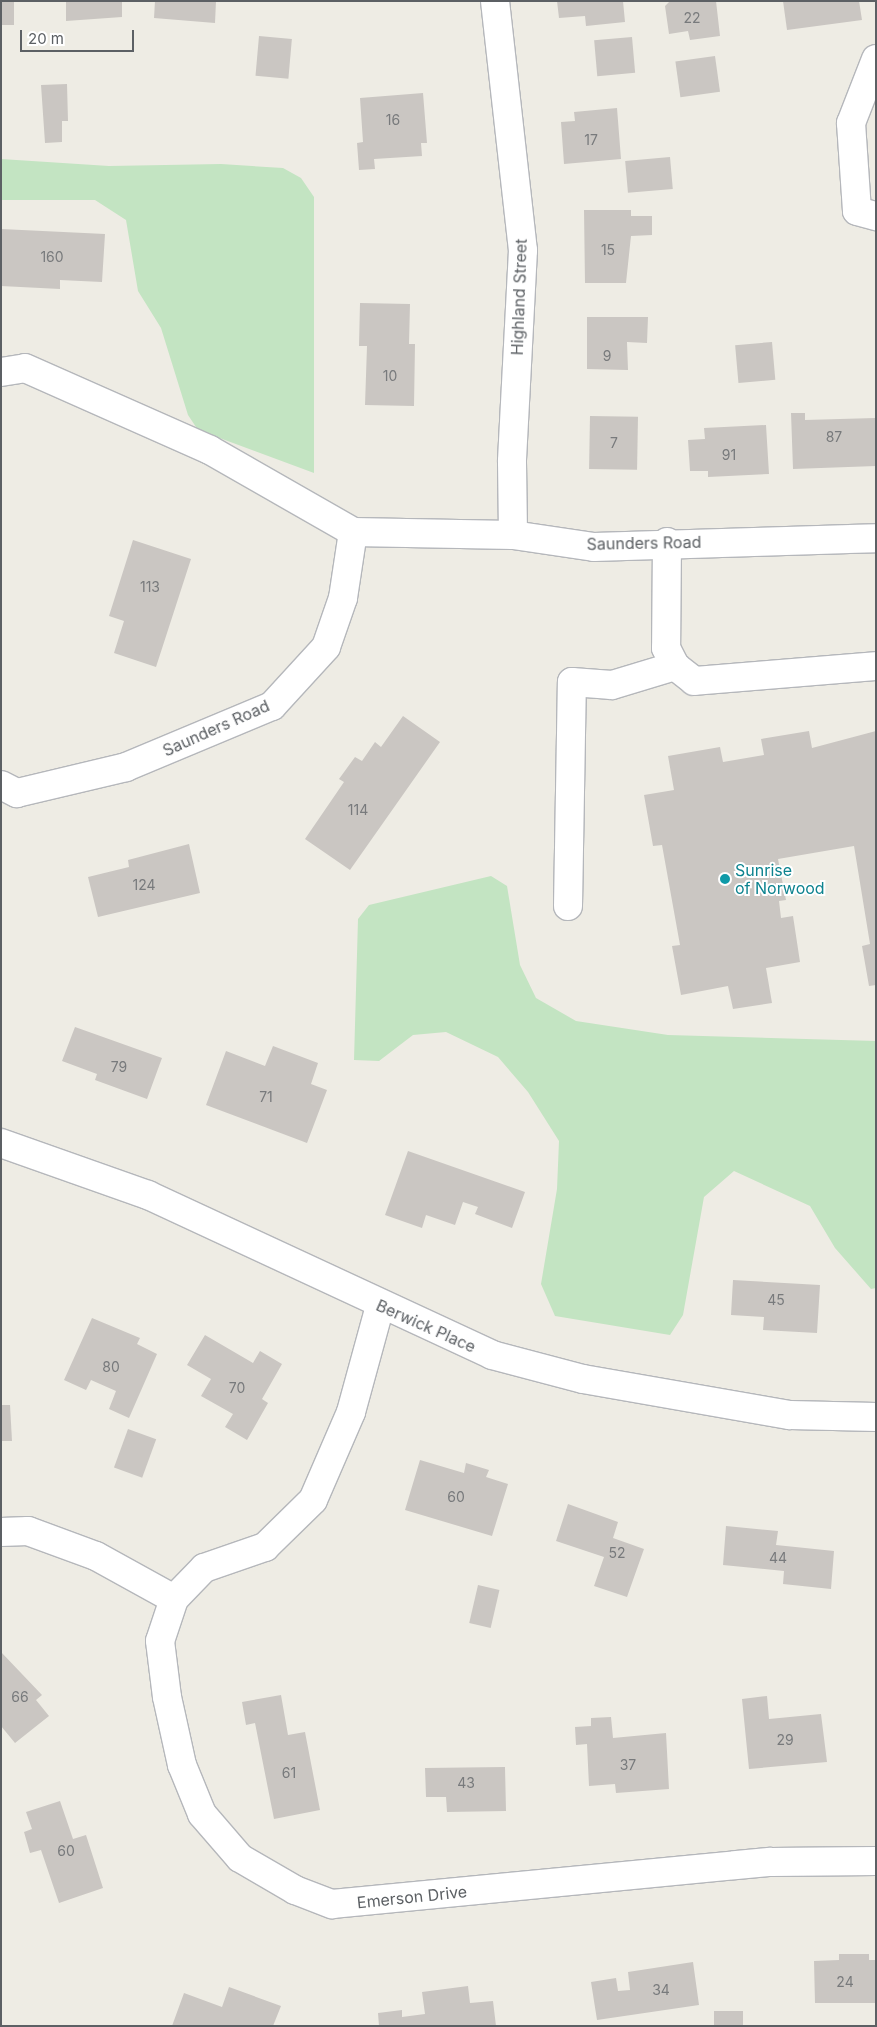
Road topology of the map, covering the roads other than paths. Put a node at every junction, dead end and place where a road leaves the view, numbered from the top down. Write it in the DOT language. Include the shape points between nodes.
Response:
graph roads {
  1 [pos="495,1"];
  2 [pos="876,59"];
  3 [pos="876,216"];
  4 [pos="1,372"];
  5 [pos="352,532"];
  6 [pos="513,535"];
  7 [pos="876,538"];
  8 [pos="667,542"];
  9 [pos="675,666"];
  10 [pos="876,666"];
  11 [pos="1,785"];
  12 [pos="568,906"];
  13 [pos="1,1143"];
  14 [pos="380,1306"];
  15 [pos="876,1417"];
  16 [pos="1,1532"];
  17 [pos="174,1599"];
  18 [pos="876,1861"];
  1 -- 6 [label="street, Highland Street" via="523,250 512,462"];
  2 -- 3 [label="street" via="851,123 857,211"];
  4 -- 5 [label="street, Saunders Road" via="25,368 210,450"];
  5 -- 6 [label="street, Saunders Road"];
  5 -- 11 [label="street, Saunders Road" via="343,598 326,647 272,706 126,767 17,793"];
  6 -- 8 [label="street, Saunders Road" via="594,547"];
  7 -- 8 [label="street, Saunders Road"];
  8 -- 9 [label="street" via="666,648"];
  9 -- 10 [label="street" via="694,681"];
  9 -- 12 [label="street" via="612,685 572,682"];
  13 -- 14 [label="street, Berwick Place" via="148,1195"];
  14 -- 15 [label="street, Berwick Place" via="492,1355 583,1379 790,1415"];
  14 -- 17 [label="street" via="351,1412 313,1500 265,1547 204,1568"];
  16 -- 17 [label="street" via="28,1531 96,1556"];
  17 -- 18 [label="street, Emerson Drive" via="160,1641 167,1697 182,1765 202,1814 240,1858 295,1890 332,1904 771,1862"];
}
